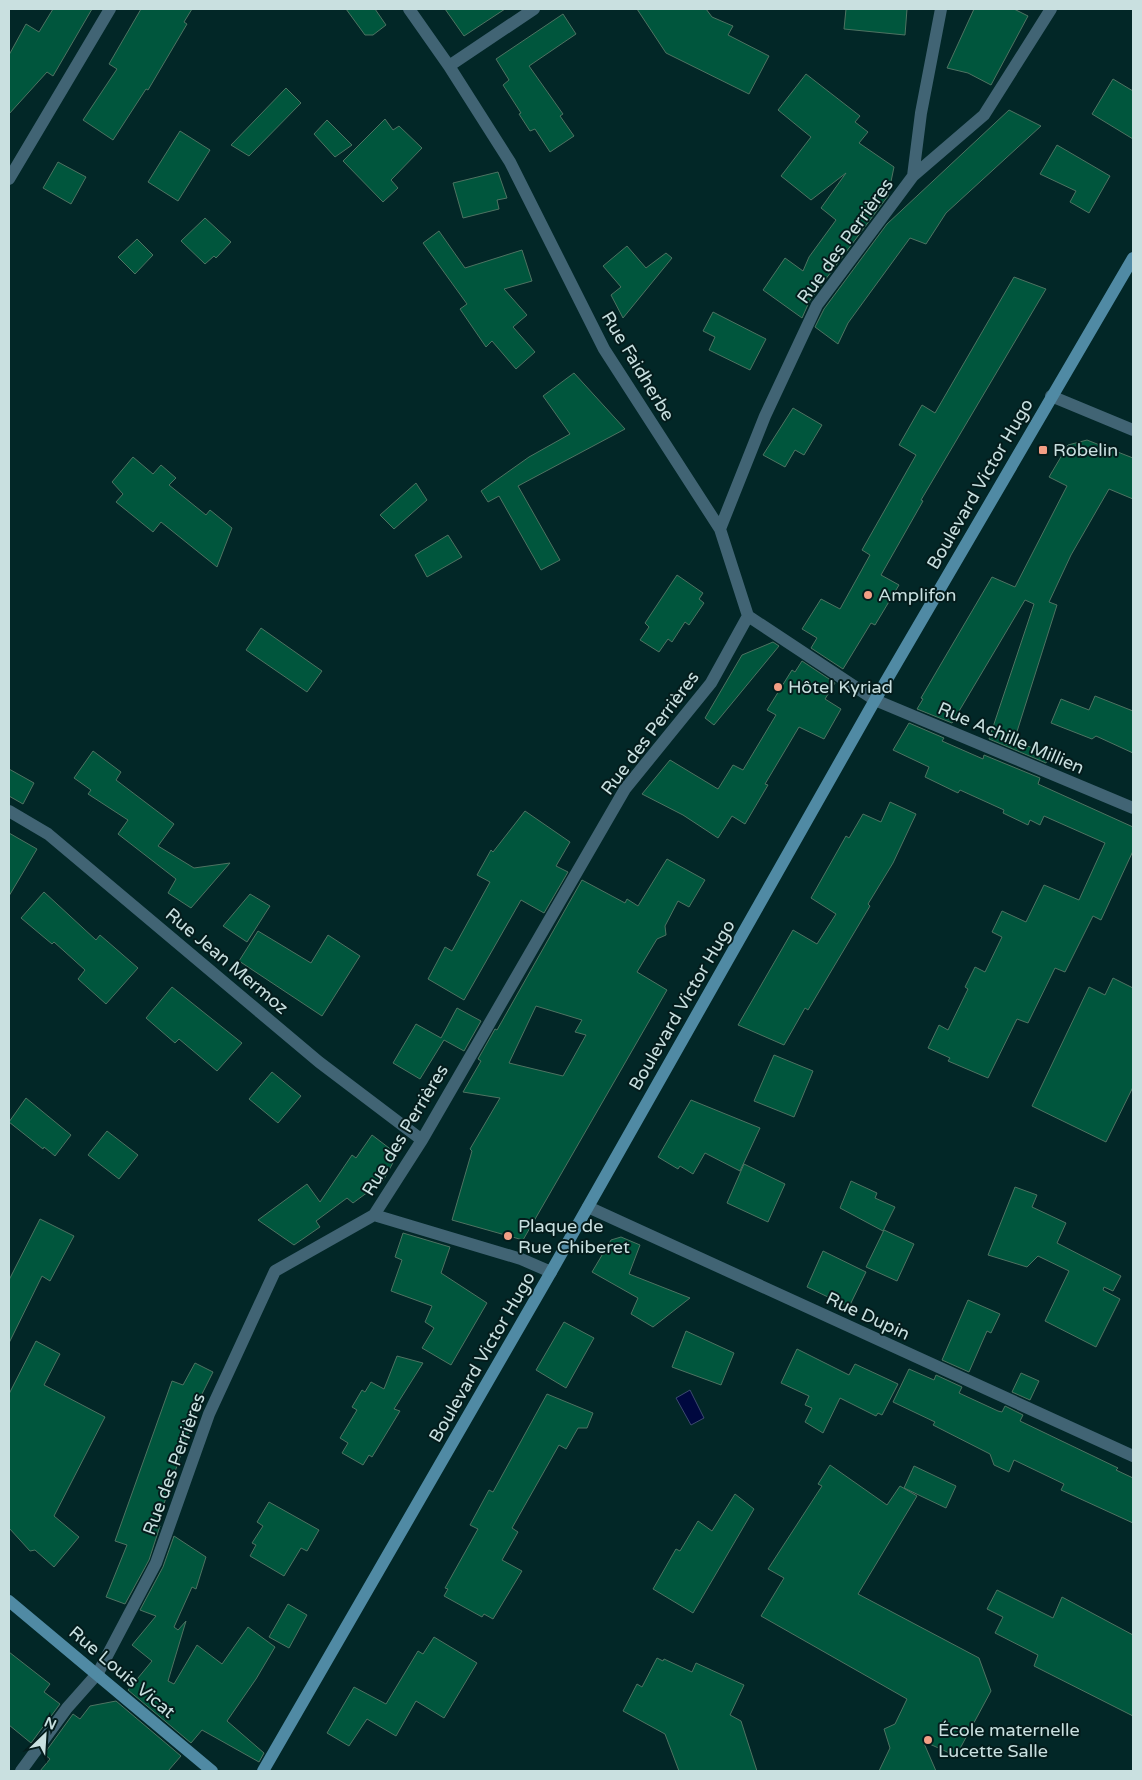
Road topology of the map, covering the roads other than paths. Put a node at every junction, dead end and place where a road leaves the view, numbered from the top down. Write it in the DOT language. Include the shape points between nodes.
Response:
graph roads {
  1 [pos="110,9"];
  2 [pos="410,9"];
  3 [pos="534,9"];
  4 [pos="941,9"];
  5 [pos="1051,9"];
  6 [pos="449,66"];
  7 [pos="913,176"];
  8 [pos="9,179"];
  9 [pos="1133,258"];
  10 [pos="1051,396"];
  11 [pos="1133,430"];
  12 [pos="720,529"];
  13 [pos="748,616"];
  14 [pos="875,700"];
  15 [pos="1133,808"];
  16 [pos="9,811"];
  17 [pos="422,1140"];
  18 [pos="588,1207"];
  19 [pos="374,1216"];
  20 [pos="551,1272"];
  21 [pos="1133,1456"];
  22 [pos="9,1600"];
  23 [pos="98,1673"];
  24 [pos="20,1771"];
  25 [pos="212,1771"];
  26 [pos="263,1771"];
  1 -- 8 [label="street"];
  2 -- 6 [label="street, Rue Faidherbe"];
  3 -- 6 [label="street"];
  4 -- 7 [label="street" via="921,113"];
  5 -- 7 [label="street, Rue des Perrières" via="984,115"];
  6 -- 12 [label="street, Rue Faidherbe" via="510,162 604,349"];
  7 -- 12 [label="street, Rue des Perrières" via="816,306 765,416"];
  9 -- 10 [label="street, Boulevard Victor Hugo"];
  10 -- 11 [label="street"];
  10 -- 14 [label="street, Boulevard Victor Hugo"];
  12 -- 13 [label="street, Rue Faidherbe"];
  13 -- 14 [label="street"];
  13 -- 17 [label="street, Rue des Perrières" via="711,683 625,790"];
  14 -- 15 [label="street, Rue Achille Millien"];
  14 -- 18 [label="street, Boulevard Victor Hugo"];
  16 -- 17 [label="street, Rue Jean Mermoz" via="48,834 319,1062"];
  17 -- 19 [label="street, Rue des Perrières"];
  18 -- 20 [label="street, Boulevard Victor Hugo"];
  18 -- 21 [label="street, Rue Dupin"];
  19 -- 20 [label="street" via="521,1259"];
  19 -- 23 [label="street, Rue des Perrières" via="275,1271 209,1414 156,1564"];
  20 -- 26 [label="street, Boulevard Victor Hugo"];
  22 -- 23 [label="street, Rue Louis Vicat"];
  23 -- 24 [label="street, Rue des Perrières"];
  23 -- 25 [label="street, Rue Louis Vicat"];
}
